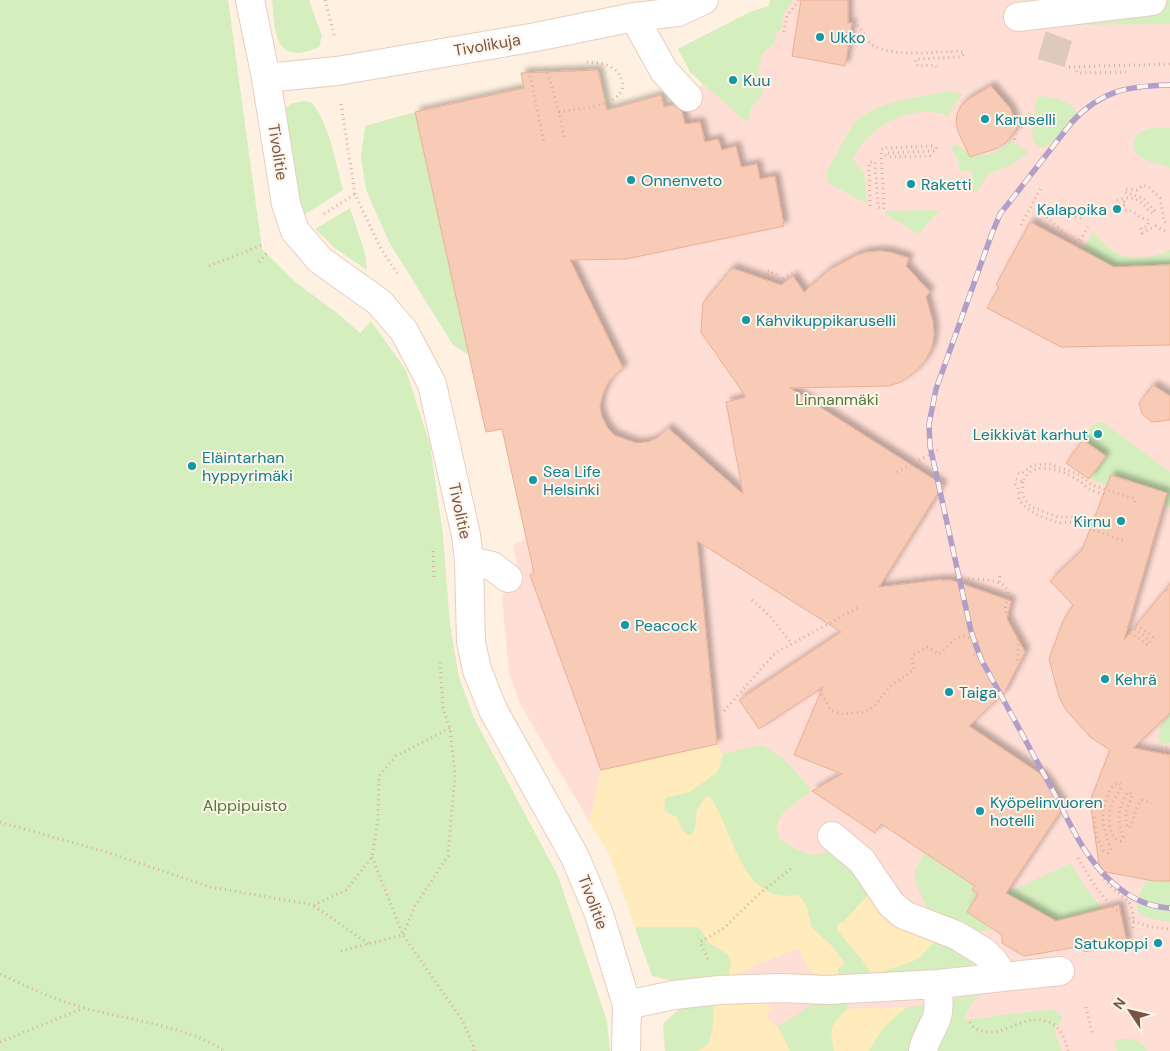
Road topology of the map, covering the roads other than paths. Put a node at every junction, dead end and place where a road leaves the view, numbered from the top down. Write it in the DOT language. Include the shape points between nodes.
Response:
graph roads {
  1 [pos="250,0"];
  2 [pos="704,0"];
  3 [pos="1152,1"];
  4 [pos="1070,12"];
  5 [pos="1018,17"];
  6 [pos="634,18"];
  7 [pos="266,78"];
  8 [pos="688,97"];
  9 [pos="469,562"];
  10 [pos="508,578"];
  11 [pos="832,836"];
  12 [pos="1060,971"];
  13 [pos="1004,977"];
  14 [pos="938,984"];
  15 [pos="627,1005"];
  16 [pos="626,1051"];
  17 [pos="923,1051"];
  1 -- 7 [label="street, Tivolitie"];
  2 -- 6 [label="street, Tivolikuja" via="678,12"];
  3 -- 4 [label="street"];
  4 -- 5 [label="street"];
  6 -- 7 [label="street, Tivolikuja" via="337,71"];
  6 -- 8 [label="street" via="664,71"];
  7 -- 9 [label="street, Tivolitie" via="286,204 296,231 320,260 379,302 404,331 432,384 466,535"];
  9 -- 10 [label="street" via="492,566"];
  9 -- 15 [label="street, Tivolitie" via="471,642 477,670 493,710 576,857 599,914"];
  11 -- 13 [label="street" via="862,861 891,904 904,915 956,934 984,952"];
  12 -- 13 [label="street"];
  13 -- 14 [label="street"];
  14 -- 15 [label="street" via="827,990 720,990"];
  14 -- 17 [label="street" via="937,1017"];
  15 -- 16 [label="street, Tivolitie"];
}
